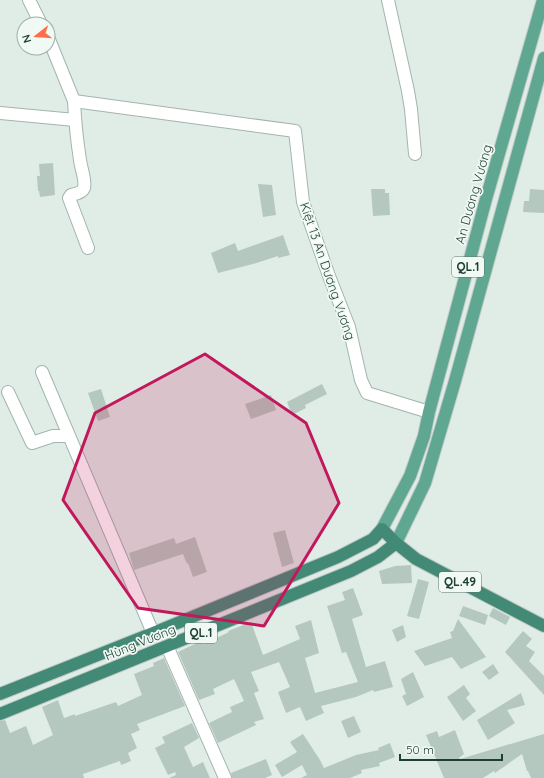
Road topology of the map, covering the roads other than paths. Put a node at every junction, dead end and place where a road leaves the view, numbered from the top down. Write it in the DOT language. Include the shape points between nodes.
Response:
graph roads {
  1 [pos="29,0"];
  2 [pos="388,0"];
  3 [pos="543,0"];
  4 [pos="37,16"];
  5 [pos="55,56"];
  6 [pos="544,58"];
  7 [pos="525,62"];
  8 [pos="541,70"];
  9 [pos="74,102"];
  10 [pos="0,112"];
  11 [pos="75,120"];
  12 [pos="415,154"];
  13 [pos="88,248"];
  14 [pos="42,372"];
  15 [pos="8,392"];
  16 [pos="429,412"];
  17 [pos="69,436"];
  18 [pos="382,529"];
  19 [pos="396,543"];
  20 [pos="544,626"];
  21 [pos="153,633"];
  22 [pos="167,646"];
  23 [pos="0,694"];
  24 [pos="0,714"];
  25 [pos="225,778"];
  1 -- 4 [label="street"];
  2 -- 12 [label="street" via="408,91"];
  3 -- 7 [label="main road, An Dương Vương / QL.1"];
  5 -- 9 [label="street"];
  6 -- 8 [label="main road, QL.1"];
  7 -- 8 [label="main road"];
  7 -- 16 [label="main road, An Dương Vương / QL.1"];
  8 -- 19 [label="main road, QL.1" via="425,483"];
  9 -- 11 [label="street"];
  9 -- 16 [label="street, Kiệt 13 An Dương Vương" via="295,131 303,202 349,327 361,380 367,393"];
  10 -- 11 [label="street"];
  11 -- 13 [label="street" via="84,188 69,198"];
  14 -- 17 [label="street"];
  15 -- 17 [label="street" via="32,443 53,436"];
  16 -- 18 [label="main road, An Dương Vương / QL.1" via="424,436 410,476"];
  17 -- 21 [label="street"];
  18 -- 19 [label="highway, QL.49"];
  18 -- 21 [label="highway, Hùng Vương / QL.1" via="373,539 338,557"];
  19 -- 20 [label="highway, QL.49" via="416,559"];
  19 -- 22 [label="highway, Hùng Vương / QL.1" via="378,557 351,571"];
  21 -- 23 [label="highway, Hùng Vương / QL.1"];
  22 -- 24 [label="highway, Hùng Vương / QL.1"];
  22 -- 25 [label="street"];
}
